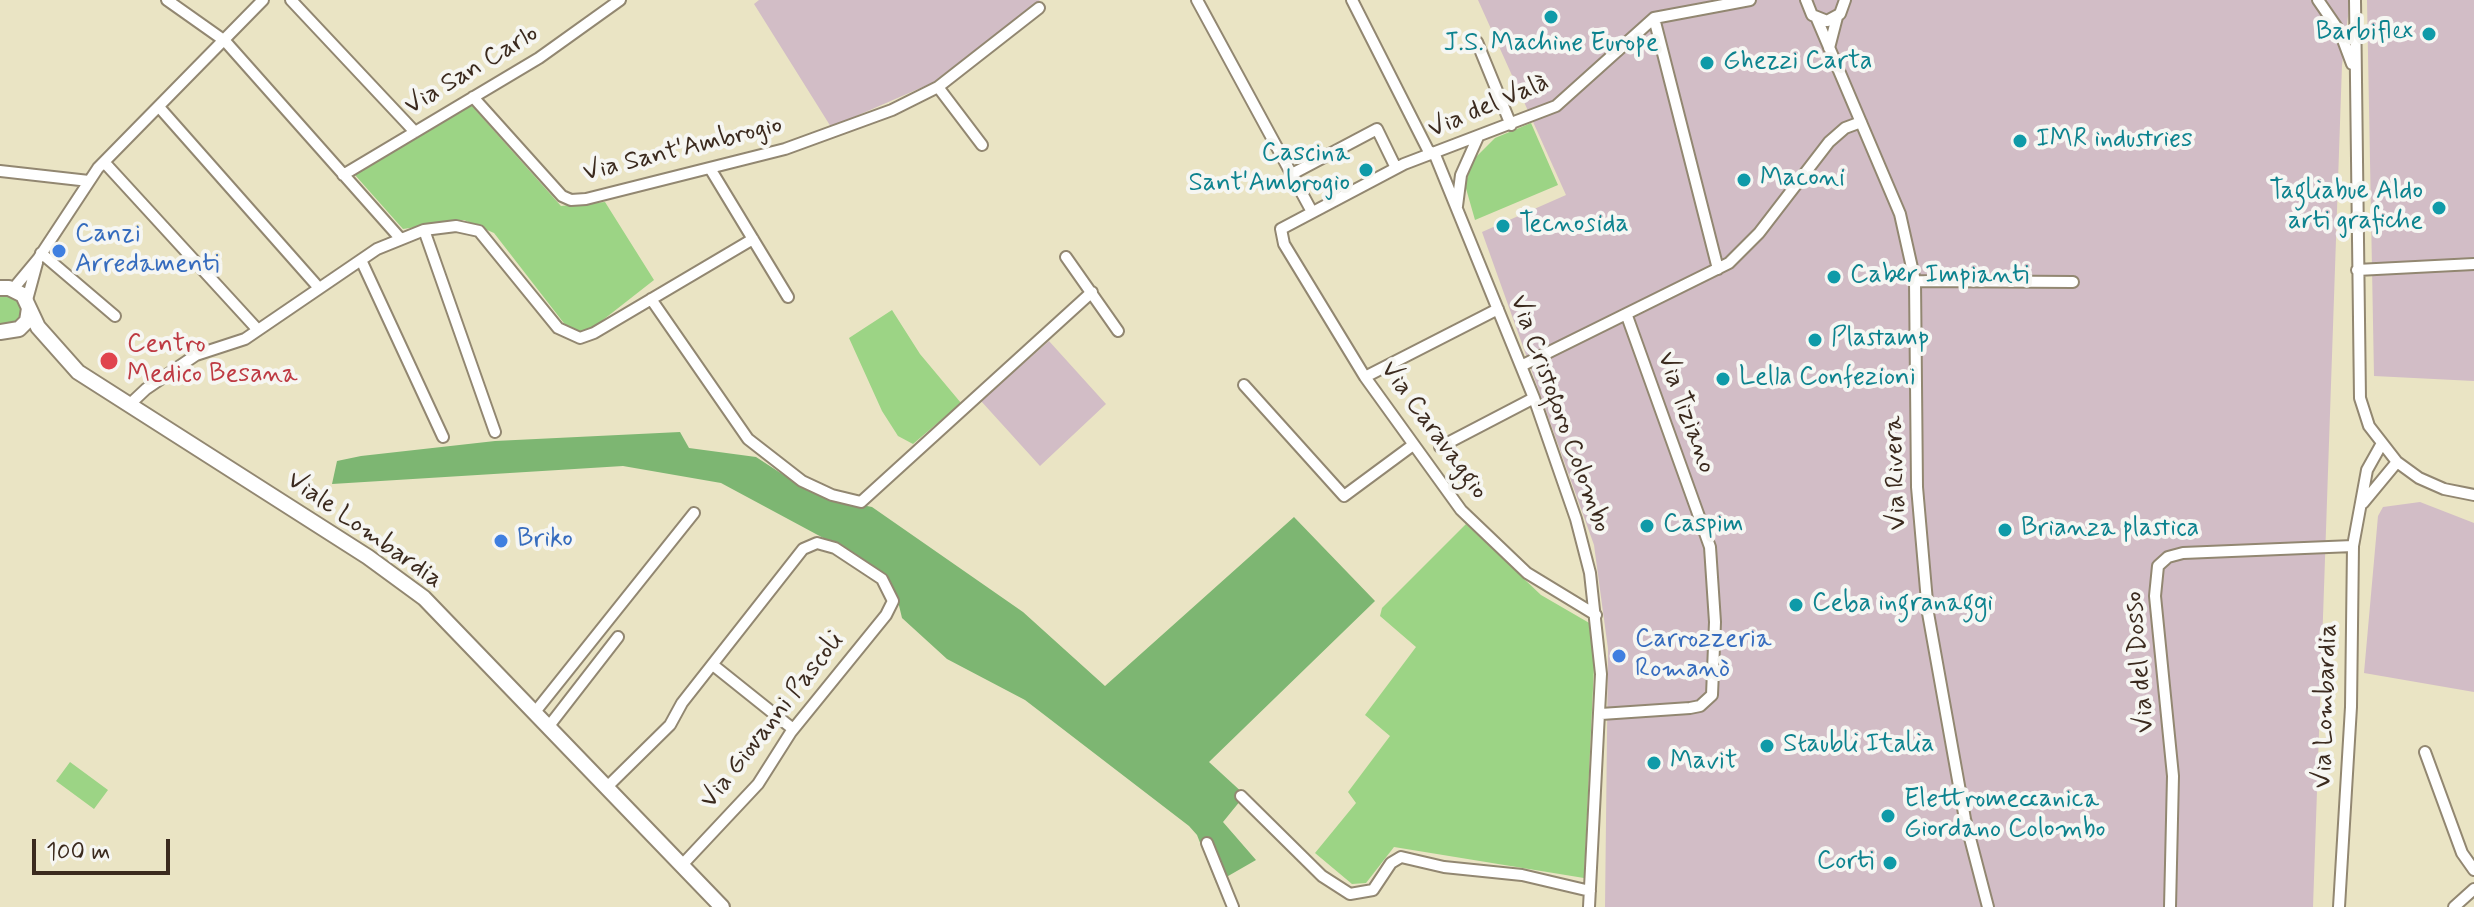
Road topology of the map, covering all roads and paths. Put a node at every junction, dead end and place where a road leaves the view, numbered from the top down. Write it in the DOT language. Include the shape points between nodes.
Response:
graph roads {
  1 [pos="167,0"];
  2 [pos="263,0"];
  3 [pos="291,0"];
  4 [pos="620,0"];
  5 [pos="1197,0"];
  6 [pos="1352,0"];
  7 [pos="1750,0"];
  8 [pos="1806,0"];
  9 [pos="2318,0"];
  10 [pos="2355,0"];
  11 [pos="1847,2"];
  12 [pos="1039,8"];
  13 [pos="1837,17"];
  14 [pos="1654,18"];
  15 [pos="1817,19"];
  16 [pos="2355,29"];
  17 [pos="2340,32"];
  18 [pos="225,41"];
  19 [pos="1477,42"];
  20 [pos="1829,48"];
  21 [pos="2352,52"];
  22 [pos="938,87"];
  23 [pos="473,97"];
  24 [pos="159,107"];
  25 [pos="1861,122"];
  26 [pos="1511,125"];
  27 [pos="415,132"];
  28 [pos="1478,137"];
  29 [pos="982,145"];
  30 [pos="1435,155"];
  31 [pos="104,162"];
  32 [pos="1396,168"];
  33 [pos="711,170"];
  34 [pos="0,171"];
  35 [pos="1292,174"];
  36 [pos="343,175"];
  37 [pos="89,181"];
  38 [pos="1457,208"];
  39 [pos="1311,210"];
  40 [pos="424,230"];
  41 [pos="1280,232"];
  42 [pos="399,237"];
  43 [pos="753,239"];
  44 [pos="39,256"];
  45 [pos="1066,257"];
  46 [pos="361,260"];
  47 [pos="2474,264"];
  48 [pos="1718,269"];
  49 [pos="2357,270"];
  50 [pos="1915,281"];
  51 [pos="2073,282"];
  52 [pos="3,288"];
  53 [pos="319,288"];
  54 [pos="1092,292"];
  55 [pos="788,297"];
  56 [pos="651,299"];
  57 [pos="28,304"];
  58 [pos="1498,309"];
  59 [pos="115,316"];
  60 [pos="1627,316"];
  61 [pos="19,329"];
  62 [pos="258,330"];
  63 [pos="1118,331"];
  64 [pos="1,333"];
  65 [pos="56,350"];
  66 [pos="1521,366"];
  67 [pos="1365,377"];
  68 [pos="1244,385"];
  69 [pos="1534,398"];
  70 [pos="129,405"];
  71 [pos="495,432"];
  72 [pos="443,437"];
  73 [pos="1413,445"];
  74 [pos="2381,445"];
  75 [pos="1440,447"];
  76 [pos="2397,462"];
  77 [pos="2474,495"];
  78 [pos="2360,508"];
  79 [pos="694,513"];
  80 [pos="2353,546"];
  81 [pos="1596,615"];
  82 [pos="618,637"];
  83 [pos="713,665"];
  84 [pos="535,712"];
  85 [pos="1601,714"];
  86 [pos="549,726"];
  87 [pos="793,729"];
  88 [pos="2425,752"];
  89 [pos="608,786"];
  90 [pos="1241,796"];
  91 [pos="1207,843"];
  92 [pos="682,865"];
  93 [pos="2474,870"];
  94 [pos="2474,889"];
  95 [pos="1590,891"];
  96 [pos="717,902"];
  97 [pos="1233,907"];
  98 [pos="1589,907"];
  99 [pos="1988,907"];
  100 [pos="2170,907"];
  101 [pos="2339,907"];
  102 [pos="2454,907"];
  1 -- 18 [label="street"];
  2 -- 18 [label="street"];
  3 -- 27 [label="street"];
  4 -- 23 [label="street, Via San Carlo"];
  5 -- 35 [label="street"];
  6 -- 30 [label="street"];
  7 -- 14 [label="street"];
  8 -- 15 [label="street, Via Rivera"];
  9 -- 17 [label="street"];
  10 -- 16 [label="street"];
  11 -- 13 [label="street"];
  12 -- 22 [label="street, Via Sant'Ambrogio"];
  13 -- 15 [label="street"];
  13 -- 20 [label="street"];
  14 -- 26 [label="street, Via del Valà" via="1565,99"];
  14 -- 48 [label="street"];
  15 -- 20 [label="street, Via Rivera"];
  16 -- 17 [label="street"];
  16 -- 21 [label="street"];
  17 -- 21 [label="street"];
  18 -- 24 [label="street"];
  18 -- 36 [label="street"];
  19 -- 26 [label="street"];
  20 -- 25 [label="street, Via Rivera"];
  21 -- 49 [label="street"];
  22 -- 29 [label="street"];
  22 -- 33 [label="street, Via Sant'Ambrogio" via="858,123"];
  23 -- 27 [label="street, Via San Carlo"];
  23 -- 33 [label="street, Via Sant'Ambrogio" via="571,200"];
  24 -- 31 [label="street"];
  24 -- 53 [label="street"];
  25 -- 48 [label="street" via="1829,142 1751,243"];
  25 -- 50 [label="street, Via Rivera" via="1900,214"];
  26 -- 28 [label="street, Via del Valà"];
  27 -- 36 [label="street, Via San Carlo"];
  28 -- 30 [label="street, Via del Valà"];
  28 -- 38 [label="street" via="1461,175"];
  30 -- 32 [label="street, Via del Valà"];
  30 -- 38 [label="street, Via Cristoforo Colombo"];
  31 -- 37 [label="street"];
  31 -- 62 [label="street"];
  32 -- 35 [label="street" via="1377,129"];
  32 -- 39 [label="street, Via del Valà"];
  33 -- 43 [label="street"];
  34 -- 37 [label="street"];
  35 -- 39 [label="street"];
  36 -- 42 [label="street"];
  37 -- 44 [label="street"];
  38 -- 58 [label="street, Via Cristoforo Colombo"];
  39 -- 41 [label="street, Via del Valà"];
  40 -- 42 [label="street"];
  40 -- 56 [label="street" via="456,226 479,231 558,328 580,338"];
  40 -- 71 [label="street"];
  41 -- 67 [label="street, Via Caravaggio"];
  42 -- 46 [label="street"];
  43 -- 55 [label="street"];
  43 -- 56 [label="street"];
  44 -- 52 [label="street"];
  44 -- 57 [label="street"];
  44 -- 59 [label="street"];
  45 -- 54 [label="street"];
  46 -- 53 [label="street"];
  46 -- 72 [label="street"];
  47 -- 49 [label="street"];
  48 -- 60 [label="street"];
  49 -- 74 [label="street" via="2360,398"];
  50 -- 51 [label="street"];
  50 -- 99 [label="street, Via Rivera" via="1917,487 1928,613 1965,819"];
  52 -- 57 [label="main road, Viale Lombardia"];
  53 -- 62 [label="street"];
  54 -- 56 [label="street" via="861,502 802,481 748,439"];
  54 -- 63 [label="street"];
  57 -- 61 [label="main road" via="27,321"];
  57 -- 65 [label="main road, Viale Lombardia"];
  58 -- 66 [label="street, Via Cristoforo Colombo"];
  58 -- 67 [label="street"];
  60 -- 66 [label="street"];
  60 -- 85 [label="street, Via Tiziano" via="1710,547 1712,695 1690,708"];
  61 -- 64 [label="main road"];
  61 -- 65 [label="main road, Viale Lombardia"];
  62 -- 70 [label="street" via="176,367"];
  65 -- 70 [label="main road, Viale Lombardia" via="78,372"];
  66 -- 69 [label="street, Via Cristoforo Colombo"];
  67 -- 73 [label="street, Via Caravaggio"];
  68 -- 73 [label="street" via="1344,496"];
  69 -- 75 [label="street"];
  69 -- 81 [label="street, Via Cristoforo Colombo" via="1576,519"];
  70 -- 84 [label="main road, Viale Lombardia" via="408,585"];
  73 -- 81 [label="street, Via Caravaggio" via="1461,510 1501,551 1545,586"];
  74 -- 76 [label="street"];
  74 -- 78 [label="street, Via Lombardia" via="2367,470"];
  76 -- 77 [label="street" via="2432,483"];
  76 -- 78 [label="street"];
  78 -- 80 [label="street, Via Lombardia"];
  79 -- 84 [label="street"];
  80 -- 100 [label="street, Via del Dosso" via="2183,553 2158,566 2155,596 2173,776"];
  80 -- 101 [label="street, Via Lombardia" via="2351,707"];
  81 -- 85 [label="street, Via Cristoforo Colombo"];
  82 -- 86 [label="street"];
  83 -- 87 [label="street"];
  83 -- 87 [label="street, Via Giovanni Pascoli" via="803,549 817,543 835,548 882,579 893,601 886,615"];
  83 -- 89 [label="street" via="670,725"];
  84 -- 86 [label="main road, Viale Lombardia"];
  85 -- 95 [label="street, Via Cristoforo Colombo"];
  86 -- 89 [label="main road, Viale Lombardia"];
  87 -- 92 [label="street, Via Giovanni Pascoli" via="758,784"];
  88 -- 93 [label="street" via="2462,853"];
  89 -- 92 [label="main road, Viale Lombardia"];
  90 -- 95 [label="street" via="1304,859 1350,894 1373,890 1401,857"];
  91 -- 97 [label="street"];
  92 -- 96 [label="main road, Viale Lombardia"];
  94 -- 102 [label="street"];
  95 -- 98 [label="street, Via Cristoforo Colombo"];
}
